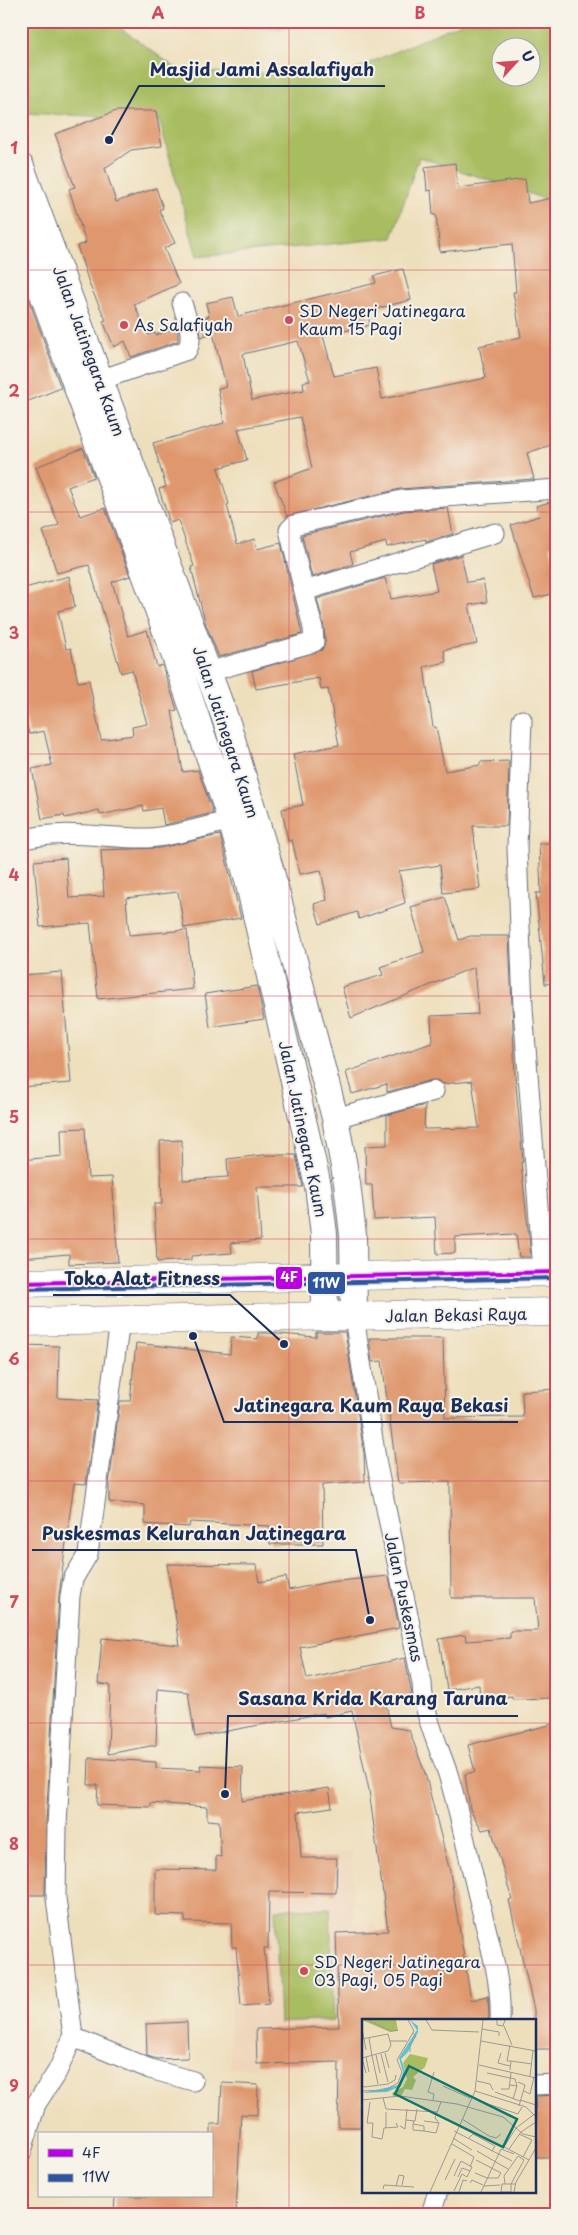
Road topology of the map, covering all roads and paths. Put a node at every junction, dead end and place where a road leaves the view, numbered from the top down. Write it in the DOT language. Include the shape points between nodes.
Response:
graph roads {
  1 [pos="21,167"];
  2 [pos="21,234"];
  3 [pos="182,302"];
  4 [pos="100,380"];
  5 [pos="557,489"];
  6 [pos="495,533"];
  7 [pos="304,591"];
  8 [pos="208,672"];
  9 [pos="522,720"];
  10 [pos="231,820"];
  11 [pos="22,837"];
  12 [pos="259,876"];
  13 [pos="434,1091"];
  14 [pos="335,1118"];
  15 [pos="550,1272"];
  16 [pos="354,1277"];
  17 [pos="325,1278"];
  18 [pos="21,1283"];
  19 [pos="557,1312"];
  20 [pos="325,1317"];
  21 [pos="354,1317"];
  22 [pos="120,1321"];
  23 [pos="21,1322"];
  24 [pos="500,2019"];
  25 [pos="73,2037"];
  26 [pos="193,2082"];
  27 [pos="557,2084"];
  28 [pos="536,2085"];
  29 [pos="21,2154"];
  30 [pos="438,2192"];
  31 [pos="431,2214"];
  1 -- 4 [label="street, Jalan Jatinegara Kaum"];
  2 -- 10 [label="street, Jalan Jatinegara Kaum"];
  3 -- 4 [label="street" via="190,333 187,350"];
  4 -- 8 [label="street, Jalan Jatinegara Kaum"];
  5 -- 7 [label="street" via="402,500 298,523 290,530"];
  6 -- 7 [label="street"];
  7 -- 8 [label="street" via="314,638 311,645"];
  8 -- 12 [label="street, Jalan Jatinegara Kaum" via="228,726"];
  9 -- 15 [label="street" via="517,846 522,980"];
  10 -- 11 [label="street" via="150,838"];
  10 -- 12 [label="street, Jalan Jatinegara Kaum"];
  12 -- 14 [label="street, Jalan Jatinegara Kaum"];
  12 -- 17 [label="street, Jalan Jatinegara Kaum" via="318,1186"];
  13 -- 14 [label="street"];
  14 -- 16 [label="street, Jalan Jatinegara Kaum" via="348,1183"];
  15 -- 16 [label="main road"];
  16 -- 17 [label="main road"];
  16 -- 21 [label="street, Jalan Jatinegara Kaum"];
  17 -- 18 [label="main road"];
  17 -- 20 [label="street, Jalan Jatinegara Kaum"];
  19 -- 21 [label="main road, Jalan Bekasi Raya"];
  20 -- 21 [label="main road, Jalan Bekasi Raya"];
  20 -- 22 [label="main road, Jalan Bekasi Raya"];
  21 -- 24 [label="street, Jalan Puskesmas" via="378,1465 422,1683 422,1701 430,1718 462,1830 500,1988"];
  22 -- 23 [label="main road, Jalan Bekasi Raya"];
  22 -- 25 [label="street" via="88,1554 73,1579 68,1618 56,1898"];
  25 -- 26 [label="street" via="150,2069"];
  25 -- 29 [label="street" via="57,2072 32,2112"];
  27 -- 28 [label="street"];
  30 -- 31 [label="street"];
}
